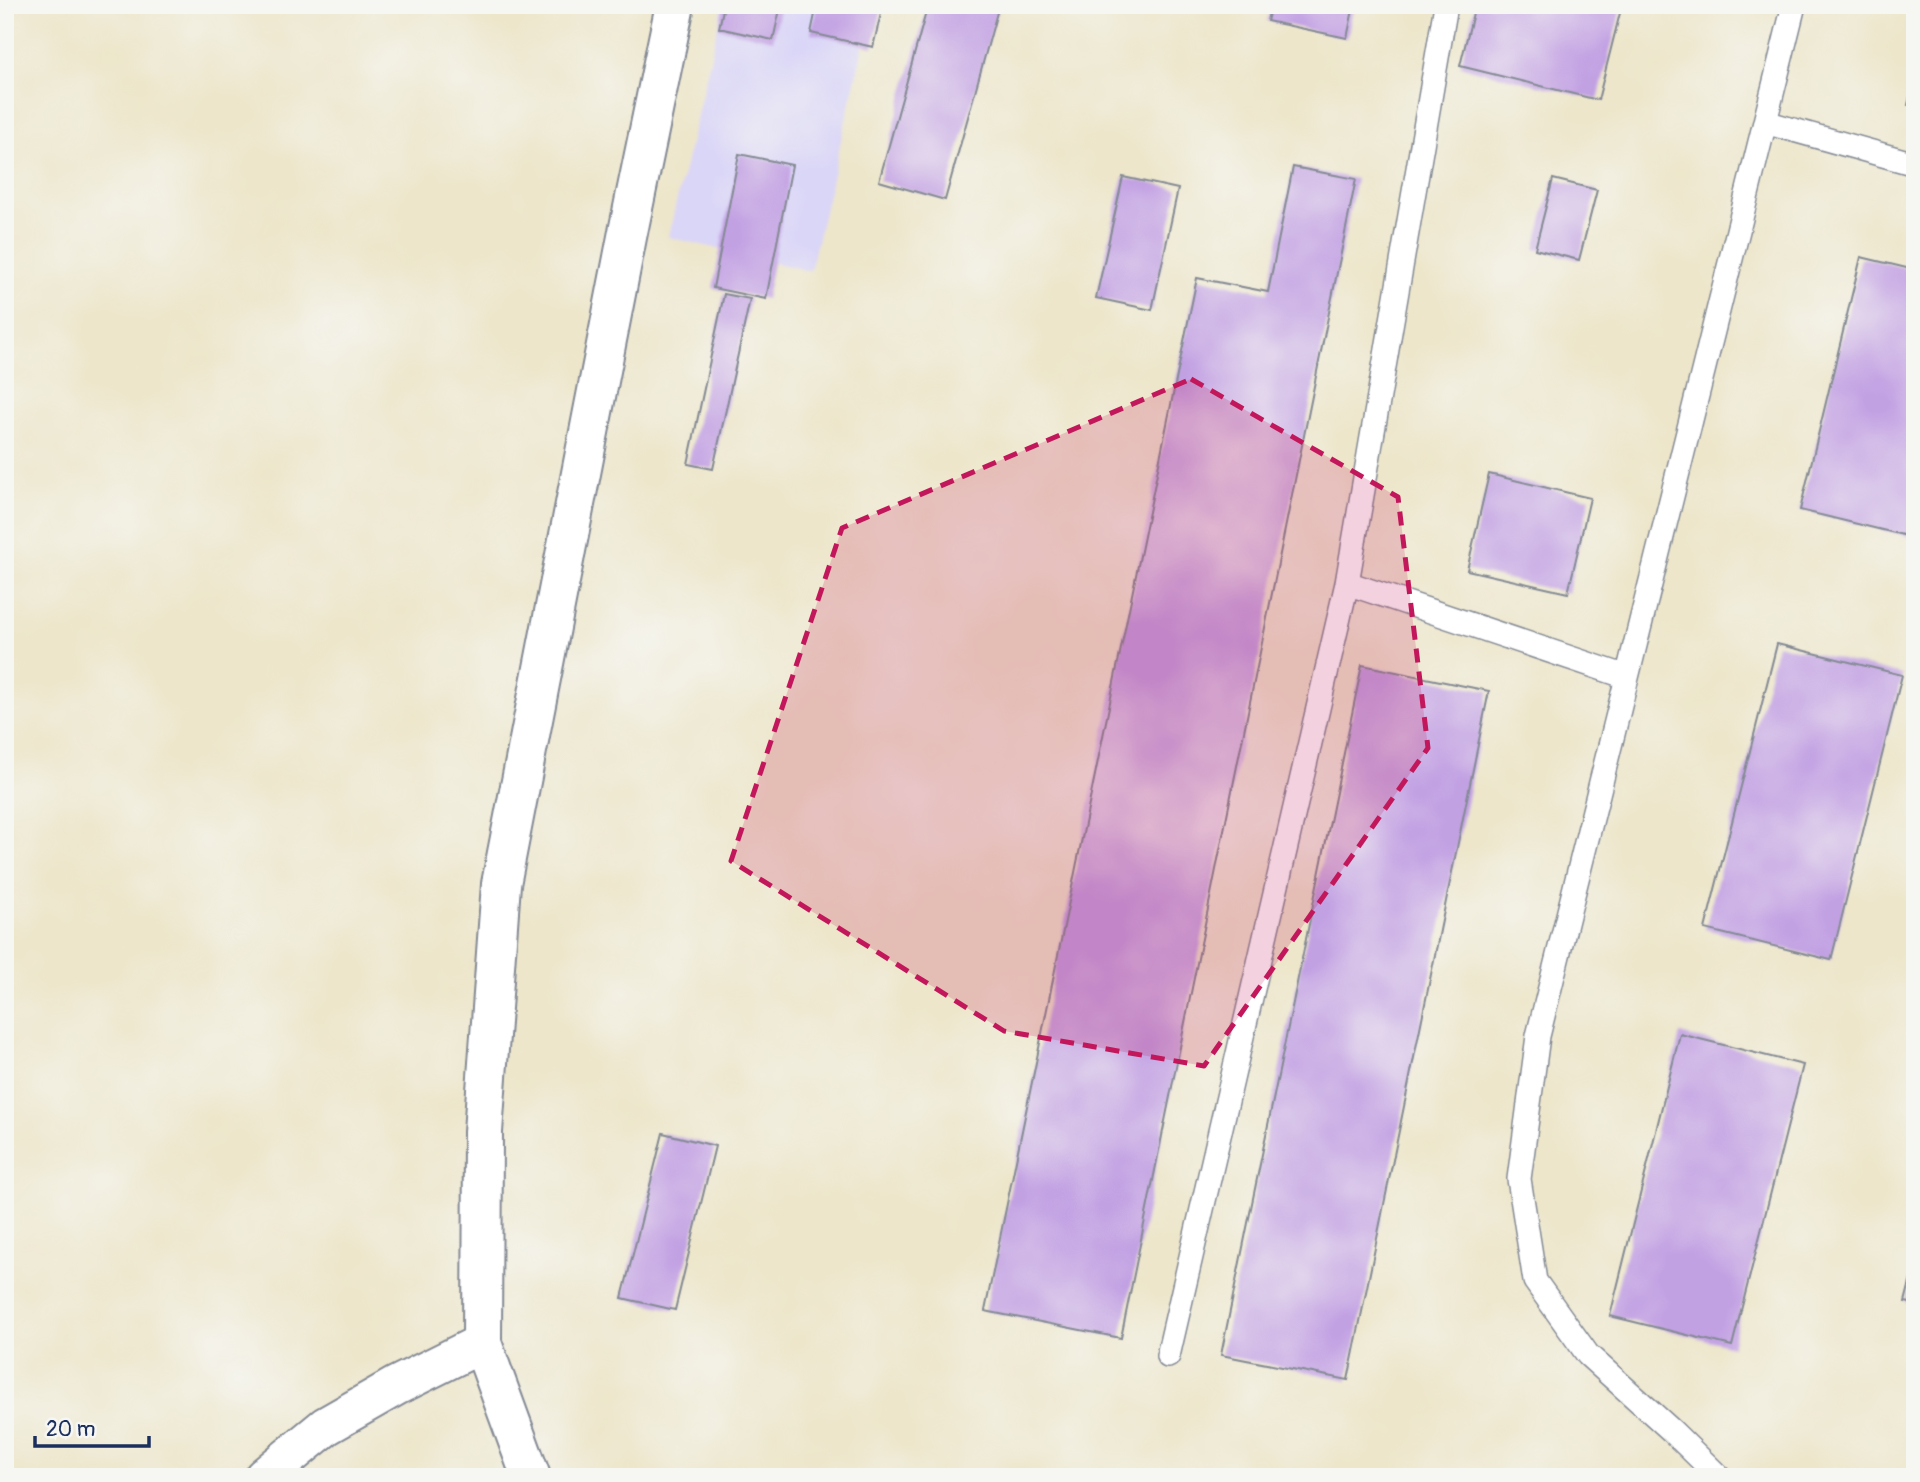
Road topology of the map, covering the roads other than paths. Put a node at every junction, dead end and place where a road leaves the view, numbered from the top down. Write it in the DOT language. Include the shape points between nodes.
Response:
graph roads {
  1 [pos="675,5"];
  2 [pos="1446,5"];
  3 [pos="1794,5"];
  4 [pos="1765,122"];
  5 [pos="1915,164"];
  6 [pos="1347,583"];
  7 [pos="1627,677"];
  8 [pos="482,1343"];
  9 [pos="1168,1356"];
  10 [pos="264,1477"];
  11 [pos="530,1477"];
  12 [pos="1719,1477"];
  1 -- 8 [label="street" via="501,884 483,1132"];
  2 -- 6 [label="lane"];
  3 -- 4 [label="lane"];
  4 -- 5 [label="lane"];
  4 -- 7 [label="lane"];
  6 -- 7 [label="lane"];
  6 -- 9 [label="lane"];
  7 -- 12 [label="lane" via="1538,1036 1519,1179 1535,1281 1588,1355"];
  8 -- 10 [label="street" via="326,1426"];
  8 -- 11 [label="street"];
}
